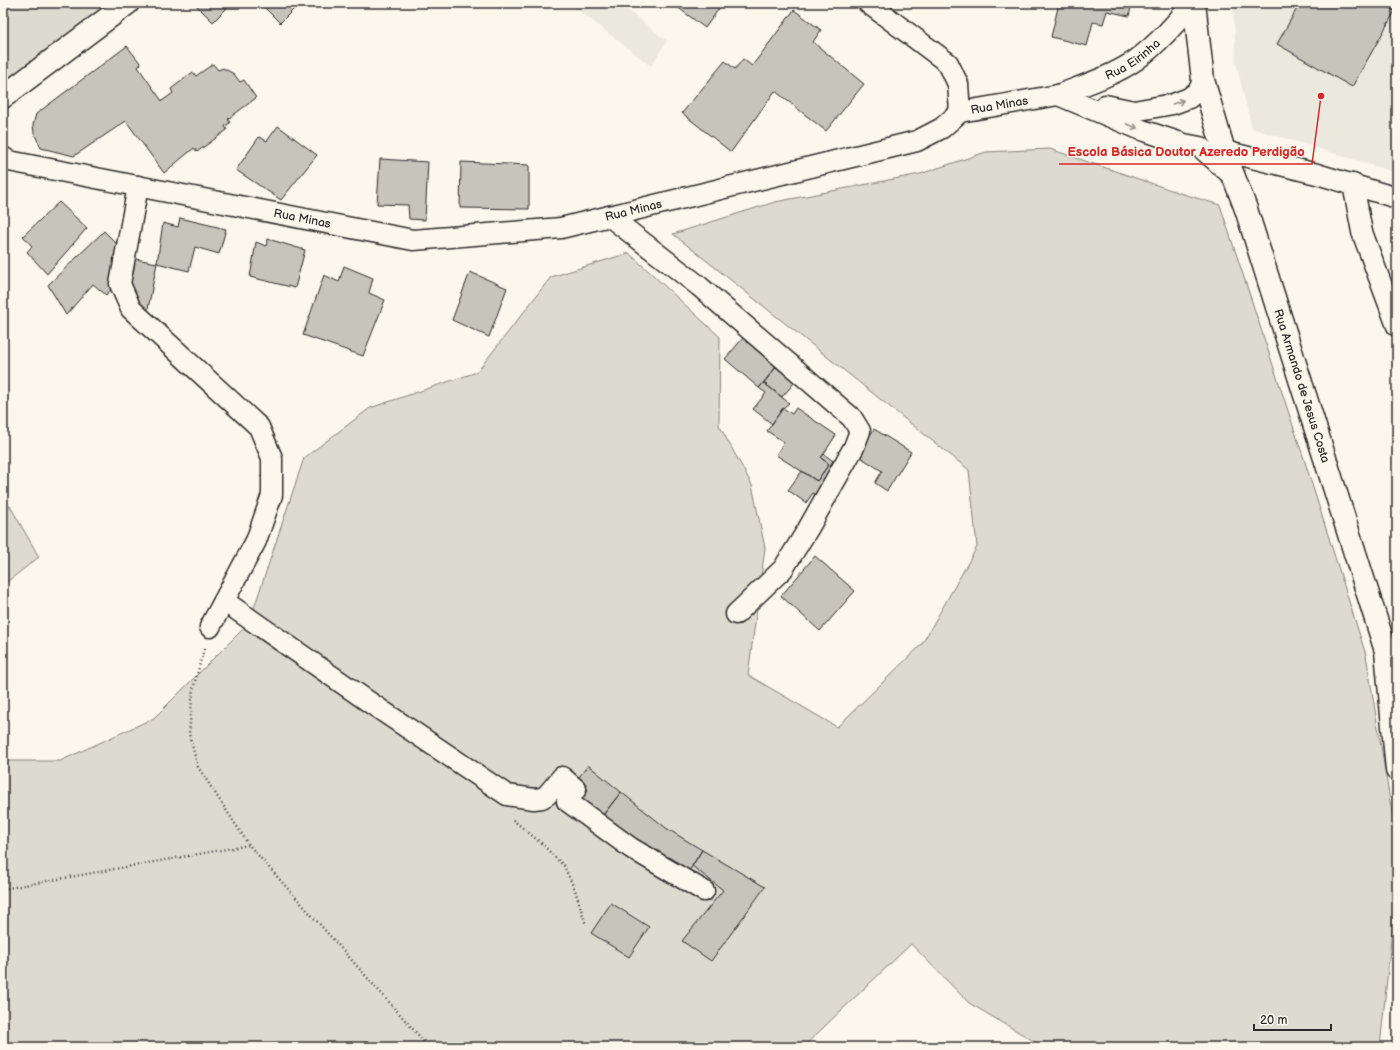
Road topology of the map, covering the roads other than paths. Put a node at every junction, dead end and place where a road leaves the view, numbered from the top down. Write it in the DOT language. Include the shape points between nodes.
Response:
graph roads {
  1 [pos="128,3"];
  2 [pos="868,3"];
  3 [pos="1194,3"];
  4 [pos="1203,80"];
  5 [pos="1058,95"];
  6 [pos="3,97"];
  7 [pos="960,112"];
  8 [pos="1224,151"];
  9 [pos="3,157"];
  10 [pos="1235,178"];
  11 [pos="1353,184"];
  12 [pos="138,186"];
  13 [pos="1397,198"];
  14 [pos="609,216"];
  15 [pos="1397,326"];
  16 [pos="224,601"];
  17 [pos="736,614"];
  18 [pos="210,628"];
  19 [pos="1397,770"];
  20 [pos="704,891"];
  1 -- 6 [label="street"];
  2 -- 7 [label="street" via="948,63 958,84"];
  3 -- 4 [label="street, Rua Armando de Jesus Costa"];
  3 -- 5 [label="street, Rua Eirinha" via="1136,60 1115,72"];
  5 -- 4 [label="street, one-way" via="1134,111 1166,106 1189,98 1198,90"];
  4 -- 8 [label="street, Rua Armando de Jesus Costa"];
  5 -- 7 [label="street, Rua Minas"];
  5 -- 10 [label="street, one-way" via="1139,129 1200,147"];
  7 -- 14 [label="street, Rua Minas" via="942,128 917,141"];
  8 -- 10 [label="street, Rua Armando de Jesus Costa"];
  8 -- 11 [label="street"];
  9 -- 12 [label="street, Rua Minas" via="9,161"];
  10 -- 19 [label="street, Rua Armando de Jesus Costa" via="1386,651"];
  11 -- 13 [label="street"];
  11 -- 15 [label="street" via="1362,232"];
  12 -- 14 [label="street, Rua Minas" via="413,240 561,228"];
  12 -- 16 [label="street" via="120,284 131,309 259,427 272,458 272,495 256,541"];
  14 -- 17 [label="street" via="699,286 852,418 860,432 808,529 783,569"];
  16 -- 18 [label="street"];
  16 -- 20 [label="street" via="507,795 542,798 562,777 576,790 567,800 631,848"];
}
